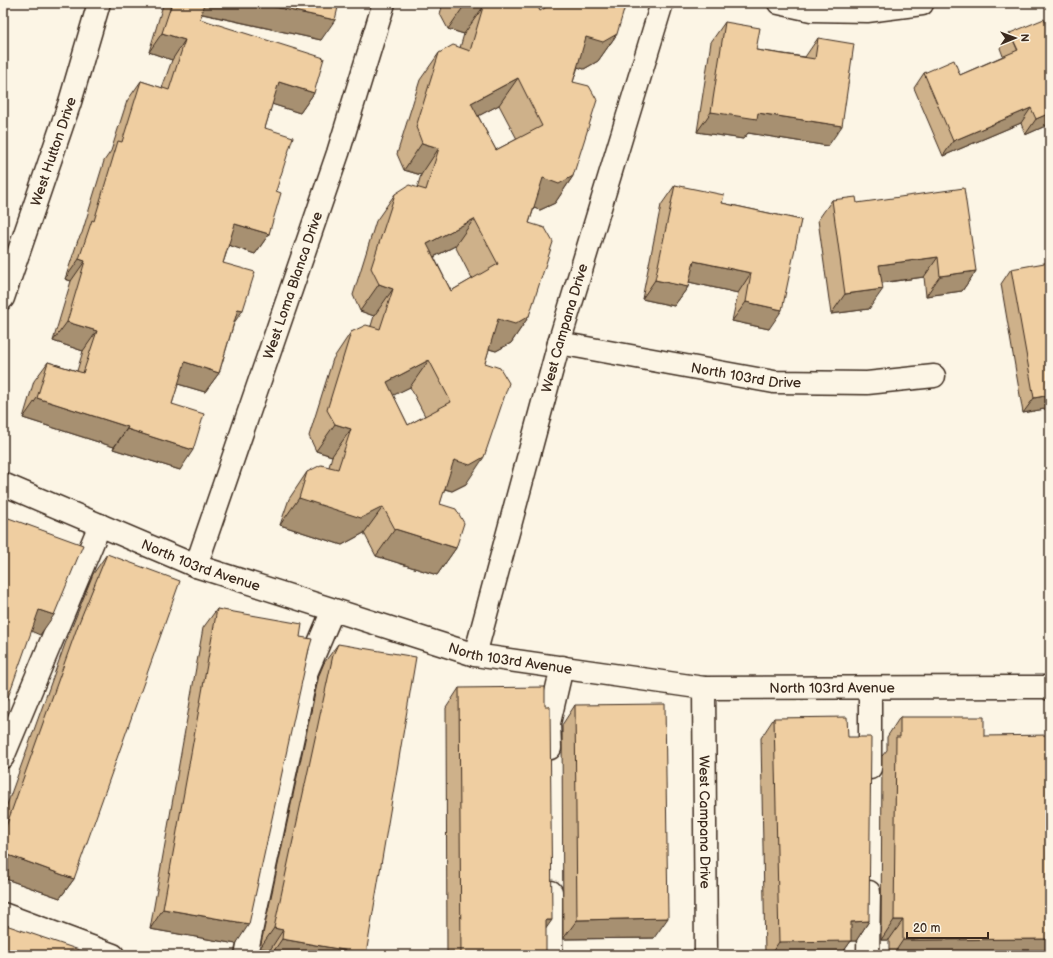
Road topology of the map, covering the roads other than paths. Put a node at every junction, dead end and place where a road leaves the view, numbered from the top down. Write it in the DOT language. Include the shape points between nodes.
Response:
graph roads {
  1 [pos="98,3"];
  2 [pos="384,3"];
  3 [pos="662,3"];
  4 [pos="779,3"];
  5 [pos="922,4"];
  6 [pos="3,298"];
  7 [pos="559,344"];
  8 [pos="934,376"];
  9 [pos="3,484"];
  10 [pos="100,525"];
  11 [pos="196,566"];
  12 [pos="333,610"];
  13 [pos="474,655"];
  14 [pos="562,667"];
  15 [pos="704,688"];
  16 [pos="870,688"];
  17 [pos="1048,688"];
  18 [pos="3,757"];
  19 [pos="550,769"];
  20 [pos="869,790"];
  21 [pos="869,869"];
  22 [pos="550,870"];
  23 [pos="3,914"];
  24 [pos="113,955"];
  25 [pos="246,955"];
  26 [pos="551,955"];
  27 [pos="706,955"];
  28 [pos="868,955"];
  1 -- 6 [label="street, West Hutton Drive" via="70,102"];
  2 -- 11 [label="street, West Loma Blanca Drive" via="338,153"];
  3 -- 7 [label="street, West Campana Drive"];
  4 -- 5 [label="street" via="811,10 867,11"];
  7 -- 8 [label="street, North 103rd Drive" via="774,382 867,383"];
  7 -- 13 [label="street, West Campana Drive"];
  9 -- 10 [label="street, North 103rd Avenue"];
  10 -- 11 [label="street, North 103rd Avenue"];
  10 -- 18 [label="street"];
  11 -- 12 [label="street, North 103rd Avenue"];
  12 -- 13 [label="street, North 103rd Avenue"];
  12 -- 25 [label="street" via="307,671"];
  13 -- 14 [label="street, North 103rd Avenue"];
  14 -- 15 [label="street, North 103rd Avenue"];
  14 -- 19 [label="street" via="549,723"];
  15 -- 16 [label="street, North 103rd Avenue"];
  15 -- 27 [label="street, West Campana Drive"];
  16 -- 17 [label="street, North 103rd Avenue"];
  16 -- 20 [label="street"];
  21 -- 28 [label="street"];
  22 -- 26 [label="street"];
  23 -- 24 [label="street"];
}
